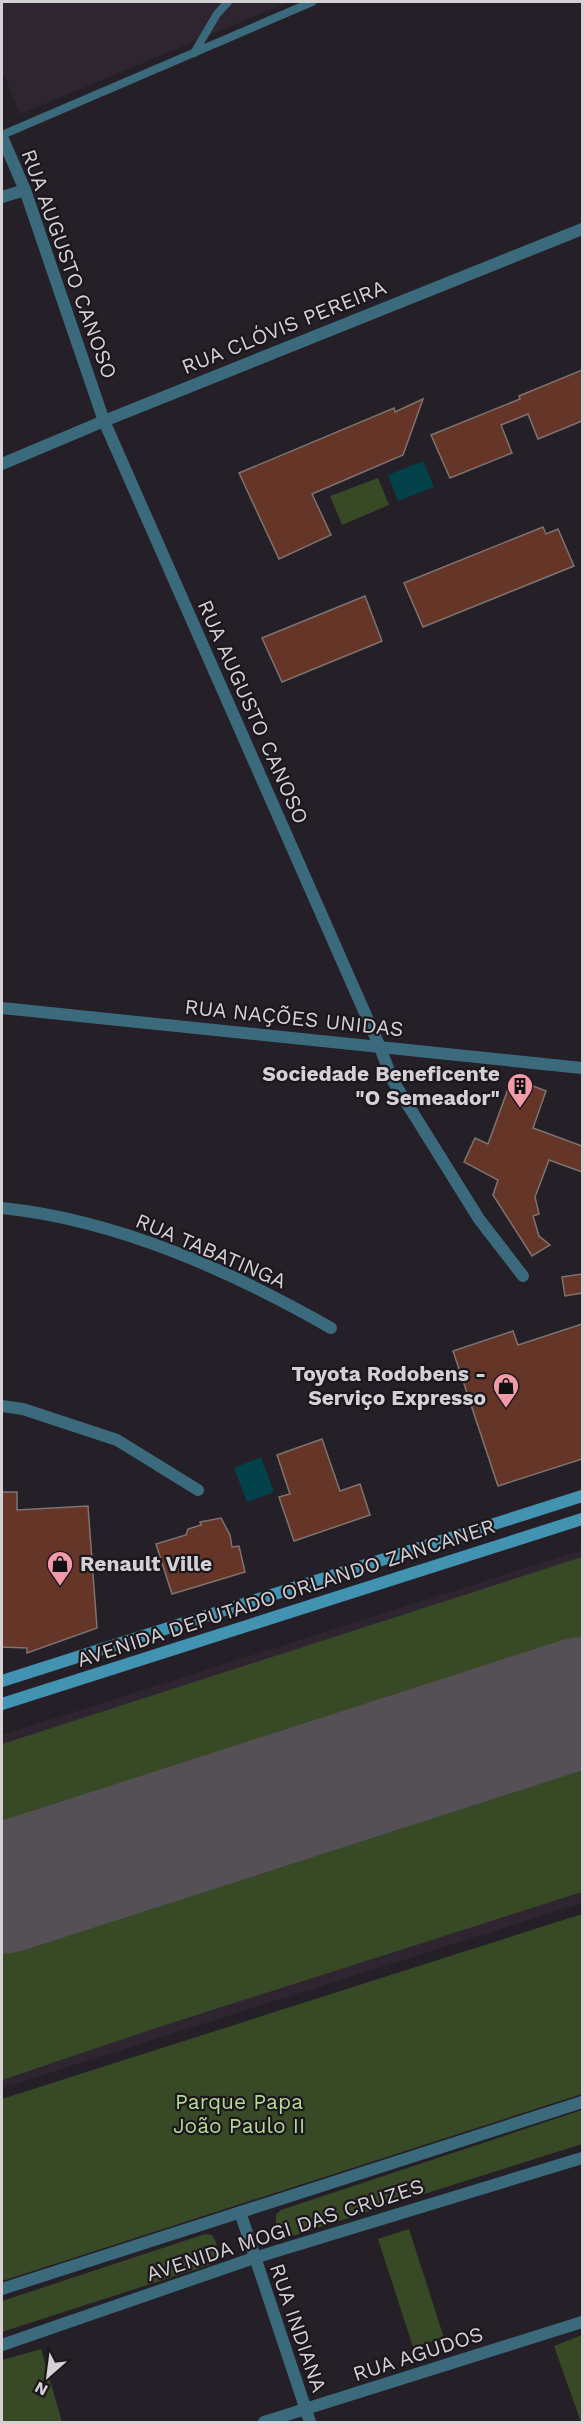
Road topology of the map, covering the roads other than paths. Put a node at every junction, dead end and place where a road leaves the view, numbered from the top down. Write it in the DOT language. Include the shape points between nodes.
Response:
graph roads {
  1 [pos="228,2"];
  2 [pos="312,2"];
  3 [pos="194,52"];
  4 [pos="2,136"];
  5 [pos="24,190"];
  6 [pos="2,197"];
  7 [pos="582,229"];
  8 [pos="104,421"];
  9 [pos="2,464"];
  10 [pos="2,1008"];
  11 [pos="379,1045"];
  12 [pos="582,1068"];
  13 [pos="2,1208"];
  14 [pos="523,1276"];
  15 [pos="331,1328"];
  16 [pos="2,1406"];
  17 [pos="198,1490"];
  18 [pos="582,1496"];
  19 [pos="582,1519"];
  20 [pos="2,1682"];
  21 [pos="2,1704"];
  22 [pos="582,2102"];
  23 [pos="582,2158"];
  24 [pos="240,2212"];
  25 [pos="254,2258"];
  26 [pos="2,2289"];
  27 [pos="582,2322"];
  28 [pos="2,2345"];
  29 [pos="305,2410"];
  30 [pos="264,2422"];
  31 [pos="310,2422"];
  1 -- 3 [label="lane"];
  2 -- 3 [label="lane"];
  3 -- 4 [label="lane"];
  4 -- 5 [label="street, RUA AUGUSTO CANOSO"];
  5 -- 6 [label="street"];
  5 -- 8 [label="street, RUA AUGUSTO CANOSO"];
  7 -- 8 [label="street, RUA CLÓVIS PEREIRA"];
  8 -- 9 [label="street, RUA CLÓVIS PEREIRA"];
  8 -- 11 [label="street, RUA AUGUSTO CANOSO"];
  10 -- 11 [label="street, RUA NAÇÕES UNIDAS"];
  11 -- 12 [label="street, RUA NAÇÕES UNIDAS"];
  11 -- 14 [label="street, RUA AUGUSTO CANOSO" via="393,1081 479,1220"];
  13 -- 15 [label="street, RUA TABATINGA" via="141,1239 270,1294"];
  16 -- 17 [label="street" via="23,1409 117,1440"];
  18 -- 20 [label="main road, AVENIDA DEPUTADO ORLANDO ZANCANER"];
  19 -- 21 [label="main road, AVENIDA DEPUTADO ORLANDO ZANCANER"];
  22 -- 24 [label="street, AVENIDA MOGI DAS CRUZES"];
  23 -- 25 [label="street, AVENIDA MOGI DAS CRUZES"];
  24 -- 25 [label="street, RUA INDIANA"];
  24 -- 26 [label="street, AVENIDA MOGI DAS CRUZES"];
  25 -- 28 [label="street, AVENIDA MOGI DAS CRUZES"];
  25 -- 29 [label="street, RUA INDIANA"];
  27 -- 29 [label="street, RUA AGUDOS"];
  29 -- 30 [label="street, RUA AGUDOS"];
  29 -- 31 [label="street, RUA INDIANA"];
}
